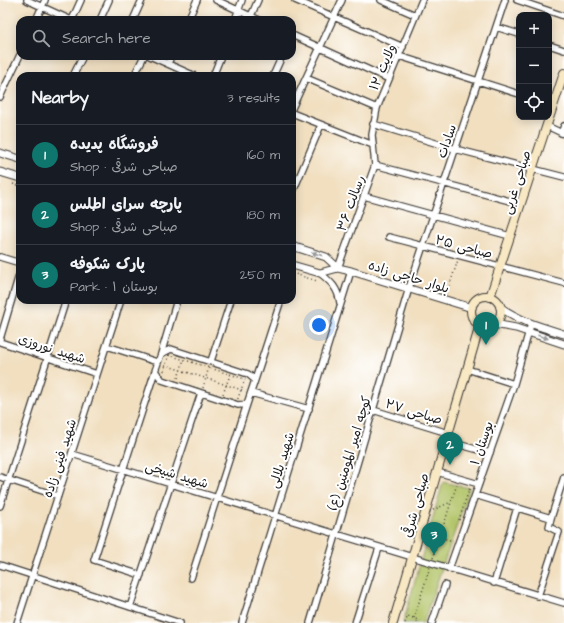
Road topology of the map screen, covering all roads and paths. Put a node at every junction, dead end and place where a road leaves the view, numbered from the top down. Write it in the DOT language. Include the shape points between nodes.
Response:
graph roads {
  1 [pos="26,0"];
  2 [pos="45,0"];
  3 [pos="81,0"];
  4 [pos="109,0"];
  5 [pos="142,0"];
  6 [pos="197,0"];
  7 [pos="216,0"];
  8 [pos="242,0"];
  9 [pos="258,0"];
  10 [pos="295,0"];
  11 [pos="342,0"];
  12 [pos="381,0"];
  13 [pos="422,0"];
  14 [pos="505,0"];
  15 [pos="517,0"];
  16 [pos="42,7"];
  17 [pos="238,10"];
  18 [pos="415,15"];
  19 [pos="38,16"];
  20 [pos="62,16"];
  21 [pos="73,16"];
  22 [pos="102,16"];
  23 [pos="135,16"];
  24 [pos="190,16"];
  25 [pos="236,16"];
  26 [pos="251,16"];
  27 [pos="564,16"];
  28 [pos="334,17"];
  29 [pos="496,27"];
  30 [pos="516,33"];
  31 [pos="296,37"];
  32 [pos="552,46"];
  33 [pos="403,47"];
  34 [pos="320,48"];
  35 [pos="564,50"];
  36 [pos="399,56"];
  37 [pos="18,60"];
  38 [pos="81,60"];
  39 [pos="142,60"];
  40 [pos="159,60"];
  41 [pos="170,60"];
  42 [pos="219,60"];
  43 [pos="280,60"];
  44 [pos="168,64"];
  45 [pos="76,72"];
  46 [pos="136,72"];
  47 [pos="185,72"];
  48 [pos="215,72"];
  49 [pos="275,72"];
  50 [pos="564,73"];
  51 [pos="306,78"];
  52 [pos="389,79"];
  53 [pos="478,81"];
  54 [pos="561,92"];
  55 [pos="516,93"];
  56 [pos="0,97"];
  57 [pos="296,99"];
  58 [pos="552,103"];
  59 [pos="377,108"];
  60 [pos="296,115"];
  61 [pos="548,120"];
  62 [pos="373,124"];
  63 [pos="322,125"];
  64 [pos="547,126"];
  65 [pos="564,126"];
  66 [pos="563,133"];
  67 [pos="373,145"];
  68 [pos="455,149"];
  69 [pos="0,153"];
  70 [pos="16,158"];
  71 [pos="375,165"];
  72 [pos="533,168"];
  73 [pos="0,173"];
  74 [pos="16,177"];
  75 [pos="564,177"];
  76 [pos="444,183"];
  77 [pos="296,185"];
  78 [pos="364,196"];
  79 [pos="521,204"];
  80 [pos="434,213"];
  81 [pos="510,236"];
  82 [pos="389,237"];
  83 [pos="296,247"];
  84 [pos="422,247"];
  85 [pos="459,256"];
  86 [pos="0,257"];
  87 [pos="16,262"];
  88 [pos="296,265"];
  89 [pos="500,267"];
  90 [pos="338,268"];
  91 [pos="351,270"];
  92 [pos="320,273"];
  93 [pos="564,283"];
  94 [pos="16,285"];
  95 [pos="408,288"];
  96 [pos="490,297"];
  97 [pos="445,300"];
  98 [pos="65,304"];
  99 [pos="121,304"];
  100 [pos="176,304"];
  101 [pos="230,304"];
  102 [pos="280,304"];
  103 [pos="340,304"];
  104 [pos="500,307"];
  105 [pos="472,308"];
  106 [pos="494,324"];
  107 [pos="531,324"];
  108 [pos="480,325"];
  109 [pos="528,333"];
  110 [pos="564,334"];
  111 [pos="0,339"];
  112 [pos="0,342"];
  113 [pos="564,344"];
  114 [pos="107,346"];
  115 [pos="161,354"];
  116 [pos="185,356"];
  117 [pos="48,358"];
  118 [pos="157,362"];
  119 [pos="210,364"];
  120 [pos="165,365"];
  121 [pos="181,370"];
  122 [pos="467,370"];
  123 [pos="156,371"];
  124 [pos="231,371"];
  125 [pos="97,374"];
  126 [pos="206,378"];
  127 [pos="255,380"];
  128 [pos="177,383"];
  129 [pos="514,384"];
  130 [pos="226,385"];
  131 [pos="241,390"];
  132 [pos="202,391"];
  133 [pos="251,393"];
  134 [pos="222,398"];
  135 [pos="247,404"];
  136 [pos="309,409"];
  137 [pos="373,410"];
  138 [pos="447,437"];
  139 [pos="490,453"];
  140 [pos="72,454"];
  141 [pos="124,470"];
  142 [pos="437,472"];
  143 [pos="0,477"];
  144 [pos="564,477"];
  145 [pos="459,478"];
  146 [pos="9,480"];
  147 [pos="170,484"];
  148 [pos="479,484"];
  149 [pos="475,495"];
  150 [pos="58,496"];
  151 [pos="218,498"];
  152 [pos="451,502"];
  153 [pos="0,506"];
  154 [pos="517,508"];
  155 [pos="425,514"];
  156 [pos="275,516"];
  157 [pos="551,518"];
  158 [pos="420,531"];
  159 [pos="336,535"];
  160 [pos="440,537"];
  161 [pos="459,543"];
  162 [pos="379,548"];
  163 [pos="412,558"];
  164 [pos="431,564"];
  165 [pos="0,565"];
  166 [pos="449,569"];
  167 [pos="32,575"];
  168 [pos="141,575"];
  169 [pos="191,578"];
  170 [pos="494,583"];
  171 [pos="445,585"];
  172 [pos="538,596"];
  173 [pos="564,604"];
  174 [pos="130,607"];
  175 [pos="414,618"];
  176 [pos="17,623"];
  177 [pos="180,623"];
  178 [pos="242,623"];
  179 [pos="310,623"];
  180 [pos="356,623"];
  181 [pos="393,623"];
  182 [pos="406,623"];
  183 [pos="417,623"];
  184 [pos="432,623"];
  1 -- 16 [label="street"];
  2 -- 16 [label="street"];
  3 -- 21 [label="street"];
  4 -- 22 [label="street"];
  5 -- 23 [label="street"];
  6 -- 24 [label="street"];
  7 -- 17 [label="street"];
  8 -- 17 [label="street"];
  9 -- 26 [label="street"];
  10 -- 28 [label="street"];
  11 -- 28 [label="street"];
  12 -- 18 [label="street"];
  13 -- 18 [label="street, ولایت ۱۲"];
  14 -- 29 [label="street, سادات"];
  15 -- 27 [label="street"];
  16 -- 19 [label="street"];
  16 -- 20 [label="street"];
  17 -- 25 [label="street"];
  17 -- 26 [label="street"];
  18 -- 33 [label="street, ولایت ۱۲"];
  28 -- 33 [label="street"];
  28 -- 34 [label="street"];
  29 -- 30 [label="street"];
  29 -- 53 [label="street, سادات"];
  31 -- 34 [label="street"];
  32 -- 35 [label="street"];
  33 -- 36 [label="street, ولایت ۱۲"];
  34 -- 51 [label="street"];
  34 -- 52 [label="street"];
  36 -- 52 [label="street, ولایت ۱۲"];
  36 -- 53 [label="street"];
  37 -- 56 [label="street"];
  38 -- 45 [label="street"];
  39 -- 46 [label="street"];
  40 -- 44 [label="street"];
  41 -- 44 [label="street"];
  42 -- 48 [label="street"];
  43 -- 49 [label="street"];
  44 -- 47 [label="street"];
  50 -- 54 [label="main road, صباحی غربی"];
  51 -- 57 [label="street"];
  51 -- 59 [label="street"];
  52 -- 59 [label="street, ولایت ۱۲"];
  53 -- 55 [label="street"];
  53 -- 68 [label="street, سادات"];
  54 -- 58 [label="main road, صباحی غربی"];
  59 -- 62 [label="street, ولایت ۱۲"];
  60 -- 63 [label="street"];
  61 -- 64 [label="main road, صباحی غربی"];
  62 -- 67 [label="street, ولایت ۱۲"];
  62 -- 68 [label="street"];
  63 -- 67 [label="street"];
  63 -- 77 [label="street"];
  64 -- 66 [label="street"];
  64 -- 72 [label="main road, صباحی غربی"];
  65 -- 66 [label="street"];
  67 -- 71 [label="street, رسالت ۳۶"];
  68 -- 72 [label="street"];
  68 -- 76 [label="street, سادات"];
  69 -- 70 [label="street"];
  71 -- 76 [label="street"];
  71 -- 78 [label="street, رسالت ۳۶"];
  72 -- 75 [label="street"];
  72 -- 79 [label="main road, صباحی غربی"];
  73 -- 74 [label="street"];
  76 -- 79 [label="street"];
  76 -- 80 [label="street, سادات"];
  78 -- 80 [label="street"];
  78 -- 90 [label="street, رسالت ۳۶"];
  79 -- 81 [label="main road, صباحی غربی"];
  80 -- 81 [label="street"];
  80 -- 84 [label="street, سادات"];
  81 -- 89 [label="main road, صباحی غربی"];
  82 -- 84 [label="street, صباحی ۲۵"];
  90 -- 83 [label="street, بلوار حاجی زاده, one-way" via="326,257"];
  84 -- 85 [label="street, صباحی ۲۵"];
  84 -- 95 [label="street, سادات"];
  85 -- 89 [label="street, صباحی ۲۵"];
  85 -- 97 [label="path"];
  86 -- 87 [label="street"];
  88 -- 92 [label="street"];
  89 -- 93 [label="street, صباحی ۲۵"];
  89 -- 96 [label="main road, صباحی غربی"];
  90 -- 91 [label="street, بلوار حاجی زاده"];
  90 -- 92 [label="street, بلوار حاجی زاده"];
  91 -- 95 [label="street, بلوار حاجی زاده"];
  91 -- 103 [label="street, شهید بلالی"];
  92 -- 103 [label="street" via="338,292"];
  94 -- 111 [label="street"];
  95 -- 97 [label="street, بلوار حاجی زاده"];
  95 -- 137 [label="street, کوچه امیر المومنین (ع)"];
  96 -- 104 [label="main road"];
  96 -- 105 [label="main road" via="477,300"];
  97 -- 105 [label="street, بلوار حاجی زاده"];
  98 -- 117 [label="street"];
  99 -- 114 [label="street, شهید فینی زاده"];
  100 -- 115 [label="street"];
  101 -- 119 [label="street"];
  102 -- 127 [label="street"];
  103 -- 136 [label="street, شهید بلالی"];
  104 -- 106 [label="main road" via="500,316"];
  104 -- 107 [label="street" via="510,315"];
  105 -- 108 [label="main road" via="473,318"];
  106 -- 108 [label="main road"];
  106 -- 109 [label="street"];
  107 -- 109 [label="street, بوستان ۱"];
  107 -- 110 [label="street"];
  108 -- 122 [label="main road, صباحی شرقی"];
  109 -- 113 [label="street, one-way"];
  109 -- 129 [label="street, بوستان ۱"];
  112 -- 117 [label="street, شهید نوروزی"];
  114 -- 118 [label="street"];
  114 -- 125 [label="street, شهید فینی زاده"];
  115 -- 116 [label="street" via="171,349"];
  115 -- 118 [label="street"];
  116 -- 119 [label="street"];
  116 -- 119 [label="path"];
  116 -- 120 [label="path" via="169,355"];
  116 -- 121 [label="path"];
  117 -- 125 [label="street, شهید نوروزی"];
  117 -- 146 [label="street"];
  118 -- 120 [label="path"];
  118 -- 123 [label="street"];
  119 -- 124 [label="street"];
  119 -- 124 [label="path"];
  119 -- 126 [label="path"];
  120 -- 121 [label="path"];
  120 -- 128 [label="path" via="162,377"];
  121 -- 126 [label="path"];
  121 -- 128 [label="path"];
  122 -- 129 [label="street"];
  122 -- 138 [label="main road, صباحی شرقی"];
  123 -- 128 [label="street" via="162,380"];
  123 -- 141 [label="street"];
  124 -- 127 [label="street" via="248,374"];
  124 -- 130 [label="path"];
  124 -- 131 [label="path" via="244,379"];
  125 -- 140 [label="street, شهید فینی زاده"];
  126 -- 130 [label="path"];
  126 -- 132 [label="path"];
  127 -- 133 [label="street"];
  128 -- 132 [label="street"];
  128 -- 132 [label="path"];
  129 -- 139 [label="street, بوستان ۱"];
  130 -- 131 [label="path"];
  130 -- 134 [label="path"];
  131 -- 133 [label="path"];
  131 -- 134 [label="path" via="238,401"];
  132 -- 134 [label="street"];
  132 -- 134 [label="path"];
  132 -- 147 [label="street"];
  133 -- 135 [label="street"];
  133 -- 136 [label="street"];
  134 -- 135 [label="street" via="238,405"];
  135 -- 151 [label="street"];
  136 -- 156 [label="street, شهید بلالی"];
  137 -- 138 [label="street, صباحی ۲۷"];
  137 -- 159 [label="street, کوچه امیر المومنین (ع)"];
  138 -- 139 [label="street, صباحی ۲۷"];
  138 -- 142 [label="main road, صباحی شرقی"];
  139 -- 148 [label="street, بوستان ۱"];
  140 -- 141 [label="street, شهید شیخی"];
  140 -- 150 [label="street, شهید فینی زاده"];
  141 -- 147 [label="street, شهید شیخی"];
  141 -- 168 [label="street" via="94,560"];
  142 -- 145 [label="street"];
  142 -- 155 [label="main road, صباحی شرقی"];
  143 -- 146 [label="street"];
  144 -- 157 [label="street"];
  145 -- 148 [label="street"];
  145 -- 152 [label="path"];
  146 -- 150 [label="street"];
  146 -- 153 [label="street"];
  147 -- 151 [label="street, شهید شیخی"];
  147 -- 168 [label="street"];
  148 -- 149 [label="street, بوستان ۱"];
  149 -- 154 [label="street"];
  149 -- 161 [label="street, بوستان ۱"];
  150 -- 167 [label="street, شهید فینی زاده"];
  151 -- 156 [label="street, شهید شیخی"];
  151 -- 169 [label="street"];
  152 -- 155 [label="path"];
  152 -- 160 [label="path"];
  154 -- 157 [label="street"];
  154 -- 170 [label="street"];
  155 -- 158 [label="main road, صباحی شرقی"];
  156 -- 159 [label="street, شهید شیخی"];
  156 -- 178 [label="street, شهید بلالی"];
  157 -- 172 [label="street" via="549,528 559,532"];
  158 -- 160 [label="path"];
  158 -- 163 [label="main road, صباحی شرقی"];
  159 -- 162 [label="street, شهید شیخی"];
  159 -- 179 [label="street, کوچه امیر المومنین (ع)"];
  160 -- 161 [label="path"];
  160 -- 164 [label="path"];
  161 -- 166 [label="street, بوستان ۱"];
  162 -- 163 [label="street, شهید شیخی"];
  162 -- 180 [label="street"];
  163 -- 164 [label="street, شهید شیخی"];
  163 -- 181 [label="main road, صباحی شرقی"];
  164 -- 166 [label="street, شهید شیخی"];
  164 -- 175 [label="path"];
  165 -- 167 [label="street"];
  166 -- 170 [label="street, شهید شیخی"];
  167 -- 174 [label="street"];
  167 -- 176 [label="street, شهید فینی زاده"];
  168 -- 174 [label="street"];
  170 -- 172 [label="street, شهید شیخی"];
  171 -- 184 [label="street"];
  172 -- 173 [label="street, شهید شیخی"];
  174 -- 177 [label="street"];
  175 -- 182 [label="path" via="408,616"];
  175 -- 183 [label="path" via="418,620"];
}
